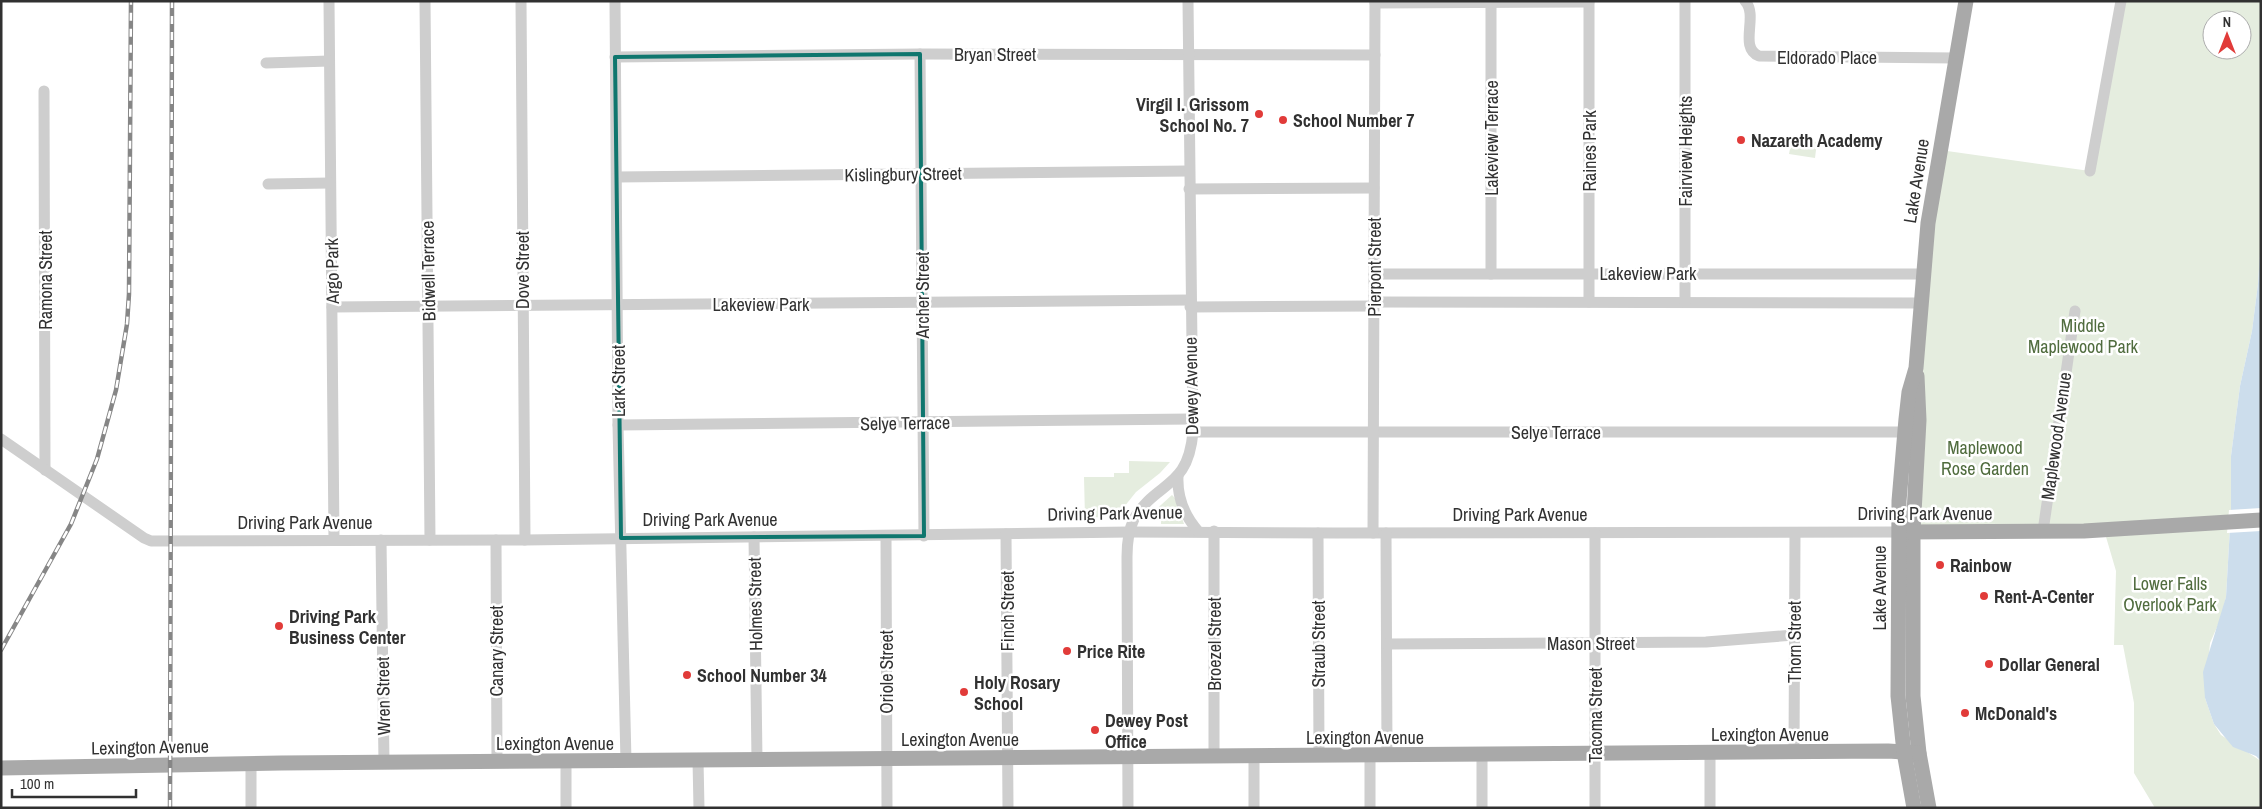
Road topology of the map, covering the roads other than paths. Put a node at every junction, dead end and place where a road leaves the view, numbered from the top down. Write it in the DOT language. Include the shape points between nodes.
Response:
graph roads {
  1 [pos="329,1"];
  2 [pos="425,1"];
  3 [pos="521,1"];
  4 [pos="615,1"];
  5 [pos="1188,1"];
  6 [pos="1686,1"];
  7 [pos="1745,1"];
  8 [pos="1966,1"];
  9 [pos="2121,1"];
  10 [pos="1375,2"];
  11 [pos="1491,2"];
  12 [pos="1589,2"];
  13 [pos="920,54"];
  14 [pos="1188,54"];
  15 [pos="1375,55"];
  16 [pos="615,57"];
  17 [pos="1956,58"];
  18 [pos="329,61"];
  19 [pos="266,63"];
  20 [pos="44,91"];
  21 [pos="1188,171"];
  22 [pos="2090,172"];
  23 [pos="921,174"];
  24 [pos="617,177"];
  25 [pos="330,183"];
  26 [pos="268,184"];
  27 [pos="1374,188"];
  28 [pos="1189,189"];
  29 [pos="1685,273"];
  30 [pos="1374,274"];
  31 [pos="1491,274"];
  32 [pos="1590,274"];
  33 [pos="1923,274"];
  34 [pos="922,302"];
  35 [pos="1590,302"];
  36 [pos="1685,302"];
  37 [pos="1921,302"];
  38 [pos="1190,304"];
  39 [pos="1374,304"];
  40 [pos="618,305"];
  41 [pos="428,306"];
  42 [pos="522,306"];
  43 [pos="332,307"];
  44 [pos="2075,311"];
  45 [pos="1192,419"];
  46 [pos="923,423"];
  47 [pos="618,425"];
  48 [pos="1193,432"];
  49 [pos="1912,432"];
  50 [pos="1374,433"];
  51 [pos="1,439"];
  52 [pos="45,470"];
  53 [pos="1178,476"];
  54 [pos="2261,520"];
  55 [pos="1198,531"];
  56 [pos="1214,531"];
  57 [pos="2043,531"];
  58 [pos="1129,532"];
  59 [pos="1906,532"];
  60 [pos="1318,533"];
  61 [pos="1373,533"];
  62 [pos="1386,533"];
  63 [pos="1595,533"];
  64 [pos="1795,533"];
  65 [pos="1006,534"];
  66 [pos="886,536"];
  67 [pos="924,536"];
  68 [pos="754,537"];
  69 [pos="621,538"];
  70 [pos="334,540"];
  71 [pos="381,540"];
  72 [pos="430,540"];
  73 [pos="496,540"];
  74 [pos="525,540"];
  75 [pos="1794,635"];
  76 [pos="1595,643"];
  77 [pos="1387,644"];
  78 [pos="1794,752"];
  79 [pos="1710,753"];
  80 [pos="1911,753"];
  81 [pos="1482,754"];
  82 [pos="1595,754"];
  83 [pos="1370,755"];
  84 [pos="1388,755"];
  85 [pos="1214,756"];
  86 [pos="1254,756"];
  87 [pos="1319,756"];
  88 [pos="1128,757"];
  89 [pos="887,758"];
  90 [pos="1008,758"];
  91 [pos="698,760"];
  92 [pos="757,760"];
  93 [pos="566,761"];
  94 [pos="626,761"];
  95 [pos="497,762"];
  96 [pos="384,763"];
  97 [pos="252,764"];
  98 [pos="1,768"];
  99 [pos="251,808"];
  100 [pos="566,808"];
  101 [pos="699,808"];
  102 [pos="887,808"];
  103 [pos="1008,808"];
  104 [pos="1128,808"];
  105 [pos="1254,808"];
  106 [pos="1370,808"];
  107 [pos="1482,808"];
  108 [pos="1595,808"];
  109 [pos="1710,808"];
  110 [pos="1914,808"];
  111 [pos="1929,808"];
  1 -- 18 [label="street, Argo Park"];
  2 -- 41 [label="street, Bidwell Terrace"];
  3 -- 42 [label="street, Dove Street"];
  4 -- 16 [label="street, Lark Street"];
  5 -- 14 [label="street, Dewey Avenue"];
  6 -- 29 [label="street, Fairview Heights"];
  7 -- 17 [label="street, Eldorado Place" via="1751,15 1750,47 1759,56"];
  8 -- 17 [label="main road, Lake Avenue"];
  9 -- 22 [label="street"];
  10 -- 11 [label="street"];
  10 -- 15 [label="street, Pierpont Street"];
  11 -- 12 [label="street"];
  11 -- 31 [label="street, Lakeview Terrace"];
  12 -- 32 [label="street, Raines Park"];
  13 -- 14 [label="street, Bryan Street"];
  13 -- 16 [label="street, Bryan Street"];
  13 -- 23 [label="street, Archer Street"];
  14 -- 15 [label="street, Bryan Street"];
  14 -- 21 [label="street, Dewey Avenue"];
  15 -- 27 [label="street, Pierpont Street"];
  16 -- 24 [label="street, Lark Street"];
  17 -- 33 [label="main road, Lake Avenue" via="1930,209"];
  18 -- 19 [label="street"];
  18 -- 25 [label="street, Argo Park"];
  20 -- 52 [label="street, Ramona Street"];
  21 -- 23 [label="street, Kislingbury Street"];
  21 -- 28 [label="street, Dewey Avenue"];
  23 -- 24 [label="street, Kislingbury Street"];
  23 -- 34 [label="street, Archer Street"];
  24 -- 40 [label="street, Lark Street"];
  25 -- 26 [label="street"];
  25 -- 43 [label="street, Argo Park"];
  27 -- 28 [label="street"];
  27 -- 30 [label="street, Pierpont Street"];
  28 -- 38 [label="street, Dewey Avenue"];
  29 -- 32 [label="street, Lakeview Park"];
  29 -- 33 [label="street, Lakeview Park"];
  29 -- 36 [label="street, Fairview Heights"];
  30 -- 31 [label="street, Lakeview Park"];
  30 -- 39 [label="street, Pierpont Street"];
  31 -- 32 [label="street, Lakeview Park"];
  32 -- 35 [label="street, Raines Park"];
  33 -- 37 [label="main road, Lake Avenue"];
  34 -- 38 [label="street, Lakeview Park"];
  34 -- 40 [label="street, Lakeview Park"];
  34 -- 46 [label="street, Archer Street"];
  35 -- 36 [label="street, Lakeview Park"];
  35 -- 39 [label="street, Lakeview Park"];
  36 -- 37 [label="street, Lakeview Park"];
  37 -- 49 [label="main road, Lake Avenue" via="1916,368 1919,394"];
  38 -- 39 [label="street, Lakeview Park"];
  38 -- 45 [label="street, Dewey Avenue"];
  39 -- 50 [label="street, Pierpont Street"];
  40 -- 42 [label="street, Lakeview Park"];
  40 -- 47 [label="street, Lark Street"];
  41 -- 42 [label="street, Lakeview Park"];
  41 -- 43 [label="street, Lakeview Park"];
  41 -- 72 [label="street, Bidwell Terrace"];
  42 -- 74 [label="street, Dove Street"];
  43 -- 70 [label="street, Argo Park"];
  44 -- 57 [label="street, Maplewood Avenue"];
  45 -- 46 [label="street, Selye Terrace"];
  45 -- 48 [label="street, Dewey Avenue"];
  46 -- 47 [label="street, Selye Terrace"];
  46 -- 67 [label="street, Archer Street"];
  47 -- 69 [label="street, Lark Street"];
  48 -- 50 [label="street, Selye Terrace"];
  48 -- 53 [label="street, Dewey Avenue" via="1188,458"];
  49 -- 50 [label="street, Selye Terrace"];
  49 -- 59 [label="main road, Lake Avenue"];
  50 -- 61 [label="street, Pierpont Street"];
  51 -- 52 [label="street, Driving Park Avenue"];
  52 -- 70 [label="street, Driving Park Avenue" via="151,541"];
  53 -- 55 [label="street" via="1179,500"];
  53 -- 58 [label="street, Dewey Avenue" via="1139,512"];
  54 -- 57 [label="main road, Driving Park Avenue"];
  55 -- 56 [label="street, Driving Park Avenue"];
  55 -- 58 [label="street, Driving Park Avenue"];
  56 -- 60 [label="street, Driving Park Avenue"];
  56 -- 85 [label="street, Broezel Street"];
  57 -- 59 [label="main road, Driving Park Avenue"];
  58 -- 65 [label="street, Driving Park Avenue"];
  58 -- 88 [label="street, Dewey Avenue"];
  59 -- 64 [label="street, Driving Park Avenue"];
  59 -- 80 [label="main road, Lake Avenue" via="1913,696"];
  60 -- 61 [label="street, Driving Park Avenue"];
  60 -- 87 [label="street, Straub Street"];
  61 -- 62 [label="street, Driving Park Avenue"];
  62 -- 63 [label="street, Driving Park Avenue"];
  62 -- 77 [label="street"];
  63 -- 64 [label="street, Driving Park Avenue"];
  63 -- 76 [label="street, Tacoma Street"];
  64 -- 75 [label="street, Thorn Street"];
  65 -- 67 [label="street, Driving Park Avenue"];
  65 -- 90 [label="street, Finch Street"];
  66 -- 67 [label="street, Driving Park Avenue"];
  66 -- 68 [label="street, Driving Park Avenue"];
  66 -- 89 [label="street, Oriole Street"];
  68 -- 69 [label="street, Driving Park Avenue"];
  68 -- 92 [label="street, Holmes Street"];
  69 -- 74 [label="street, Driving Park Avenue"];
  69 -- 94 [label="street, Lark Street"];
  70 -- 71 [label="street, Driving Park Avenue"];
  71 -- 72 [label="street, Driving Park Avenue"];
  71 -- 96 [label="street, Wren Street"];
  72 -- 73 [label="street, Driving Park Avenue"];
  73 -- 74 [label="street, Driving Park Avenue"];
  73 -- 95 [label="street, Canary Street"];
  75 -- 76 [label="street, Mason Street" via="1712,642"];
  75 -- 78 [label="street, Thorn Street"];
  76 -- 77 [label="street, Mason Street"];
  76 -- 82 [label="street, Tacoma Street"];
  77 -- 84 [label="street"];
  78 -- 79 [label="main road, Lexington Avenue"];
  78 -- 80 [label="main road, Lexington Avenue"];
  79 -- 82 [label="main road, Lexington Avenue"];
  79 -- 109 [label="street"];
  80 -- 110 [label="main road, Lake Avenue"];
  80 -- 111 [label="main road, Lake Avenue"];
  81 -- 82 [label="main road, Lexington Avenue"];
  81 -- 84 [label="main road, Lexington Avenue"];
  81 -- 107 [label="street"];
  82 -- 108 [label="street, Tacoma Street"];
  83 -- 84 [label="main road, Lexington Avenue"];
  83 -- 87 [label="main road, Lexington Avenue"];
  83 -- 106 [label="street"];
  85 -- 86 [label="main road, Lexington Avenue"];
  85 -- 88 [label="main road, Lexington Avenue"];
  86 -- 87 [label="main road, Lexington Avenue"];
  86 -- 105 [label="street"];
  88 -- 90 [label="main road, Lexington Avenue"];
  88 -- 104 [label="street, Dewey Avenue"];
  89 -- 90 [label="main road, Lexington Avenue"];
  89 -- 92 [label="main road, Lexington Avenue"];
  89 -- 102 [label="street, Oriole Street"];
  90 -- 103 [label="street, Finch Street"];
  91 -- 92 [label="main road, Lexington Avenue"];
  91 -- 94 [label="main road, Lexington Avenue"];
  91 -- 101 [label="street"];
  93 -- 94 [label="main road, Lexington Avenue"];
  93 -- 95 [label="main road, Lexington Avenue"];
  93 -- 100 [label="street"];
  95 -- 96 [label="main road, Lexington Avenue"];
  96 -- 97 [label="main road, Lexington Avenue"];
  97 -- 98 [label="main road, Lexington Avenue"];
  97 -- 99 [label="street"];
}
